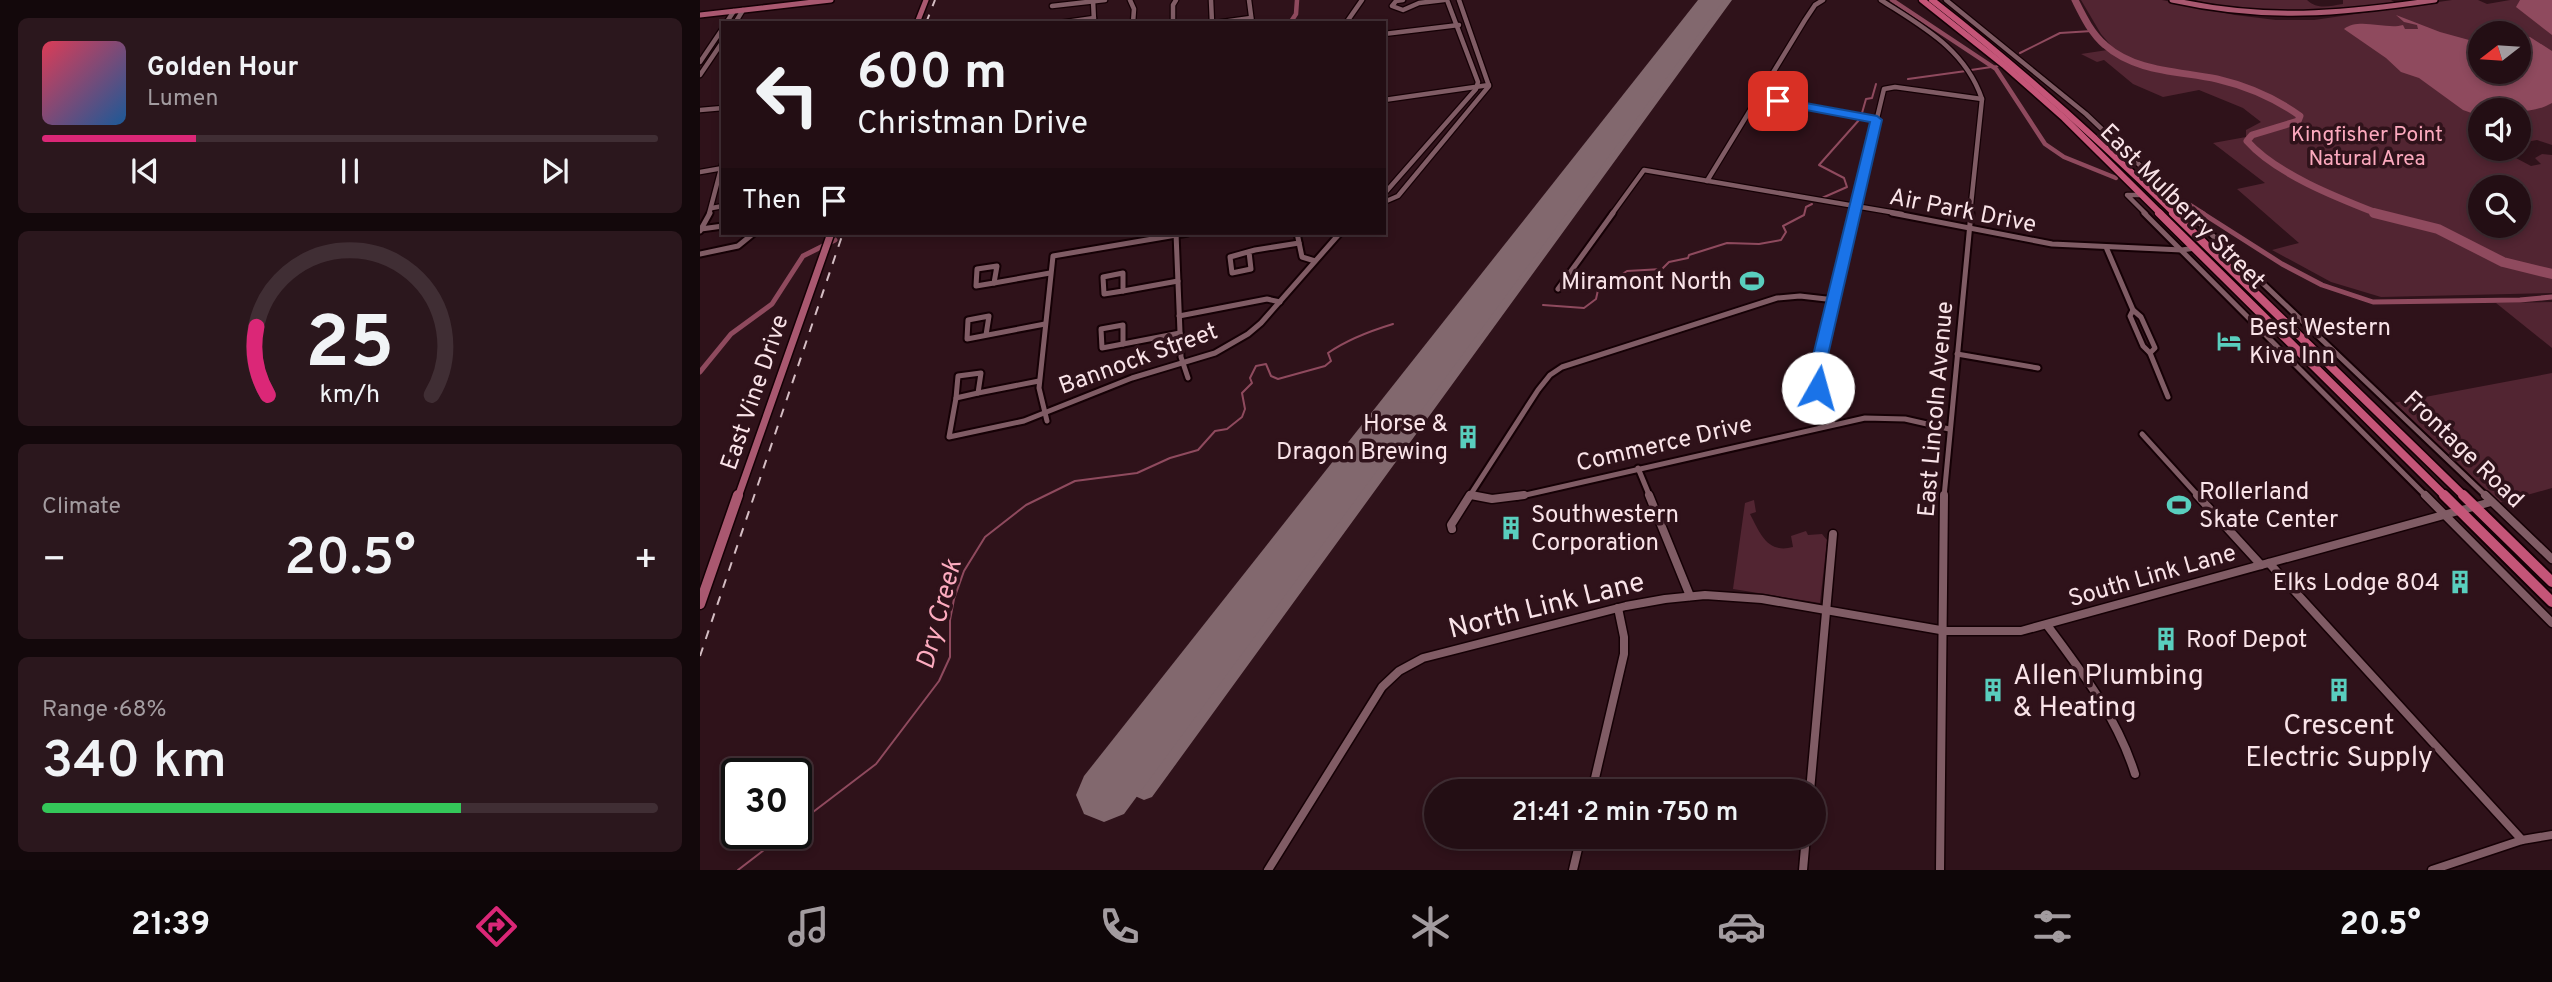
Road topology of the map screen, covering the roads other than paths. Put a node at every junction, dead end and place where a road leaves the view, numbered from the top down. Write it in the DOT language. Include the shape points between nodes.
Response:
graph roads {
  1 [pos="831,0"];
  2 [pos="926,0"];
  3 [pos="1105,0"];
  4 [pos="1130,0"];
  5 [pos="1176,0"];
  6 [pos="1211,0"];
  7 [pos="1250,0"];
  8 [pos="1362,0"];
  9 [pos="1403,0"];
  10 [pos="1410,0"];
  11 [pos="1446,0"];
  12 [pos="1459,0"];
  13 [pos="1823,0"];
  14 [pos="1881,0"];
  15 [pos="1922,0"];
  16 [pos="1932,0"];
  17 [pos="1946,0"];
  18 [pos="2172,0"];
  19 [pos="2435,0"];
  20 [pos="1093,1"];
  21 [pos="1417,4"];
  22 [pos="1052,6"];
  23 [pos="743,10"];
  24 [pos="734,11"];
  25 [pos="700,15"];
  26 [pos="727,21"];
  27 [pos="735,21"];
  28 [pos="918,21"];
  29 [pos="1094,21"];
  30 [pos="1133,21"];
  31 [pos="1173,21"];
  32 [pos="1214,21"];
  33 [pos="1251,21"];
  34 [pos="1347,21"];
  35 [pos="1468,24"];
  36 [pos="1457,25"];
  37 [pos="721,31"];
  38 [pos="1386,34"];
  39 [pos="721,44"];
  40 [pos="700,63"];
  41 [pos="2025,63"];
  42 [pos="707,64"];
  43 [pos="2014,64"];
  44 [pos="2006,66"];
  45 [pos="700,75"];
  46 [pos="1489,85"];
  47 [pos="1476,87"];
  48 [pos="1757,97"];
  49 [pos="1983,99"];
  50 [pos="1386,100"];
  51 [pos="721,107"];
  52 [pos="700,110"];
  53 [pos="1877,120"];
  54 [pos="2113,154"];
  55 [pos="721,170"];
  56 [pos="700,174"];
  57 [pos="1707,181"];
  58 [pos="721,184"];
  59 [pos="1386,192"];
  60 [pos="2142,195"];
  61 [pos="1386,201"];
  62 [pos="721,206"];
  63 [pos="1856,207"];
  64 [pos="712,208"];
  65 [pos="721,226"];
  66 [pos="1971,226"];
  67 [pos="701,230"];
  68 [pos="753,235"];
  69 [pos="1170,235"];
  70 [pos="1176,235"];
  71 [pos="1297,235"];
  72 [pos="1338,235"];
  73 [pos="828,240"];
  74 [pos="1299,243"];
  75 [pos="2106,247"];
  76 [pos="2195,248"];
  77 [pos="2227,248"];
  78 [pos="2211,249"];
  79 [pos="2182,250"];
  80 [pos="1249,252"];
  81 [pos="700,254"];
  82 [pos="1315,261"];
  83 [pos="1050,273"];
  84 [pos="1178,281"];
  85 [pos="994,283"];
  86 [pos="1558,289"];
  87 [pos="1123,291"];
  88 [pos="2259,296"];
  89 [pos="1835,300"];
  90 [pos="1280,302"];
  91 [pos="1180,316"];
  92 [pos="1045,324"];
  93 [pos="1180,333"];
  94 [pos="986,335"];
  95 [pos="1123,344"];
  96 [pos="1957,354"];
  97 [pos="1182,363"];
  98 [pos="2038,368"];
  99 [pos="1188,378"];
  100 [pos="1039,381"];
  101 [pos="978,394"];
  102 [pos="2168,397"];
  103 [pos="956,398"];
  104 [pos="1046,417"];
  105 [pos="1833,424"];
  106 [pos="1950,429"];
  107 [pos="2142,434"];
  108 [pos="1638,468"];
  109 [pos="1471,495"];
  110 [pos="2491,502"];
  111 [pos="2474,506"];
  112 [pos="2459,510"];
  113 [pos="2443,514"];
  114 [pos="1452,529"];
  115 [pos="1833,534"];
  116 [pos="2552,559"];
  117 [pos="2265,564"];
  118 [pos="2552,582"];
  119 [pos="1690,596"];
  120 [pos="2552,602"];
  121 [pos="700,604"];
  122 [pos="1618,608"];
  123 [pos="1826,611"];
  124 [pos="2552,623"];
  125 [pos="2047,625"];
  126 [pos="1943,631"];
  127 [pos="2135,774"];
  128 [pos="1595,779"];
  129 [pos="1811,779"];
  130 [pos="2552,835"];
  131 [pos="2522,840"];
  132 [pos="1578,849"];
  133 [pos="1805,849"];
  134 [pos="1268,870"];
  135 [pos="1573,870"];
  136 [pos="1803,870"];
  137 [pos="1940,870"];
  138 [pos="2432,870"];
  1 -- 23 [label="main road"];
  2 -- 28 [label="main road"];
  3 -- 20 [label="street"];
  4 -- 30 [label="street"];
  5 -- 31 [label="street"];
  6 -- 32 [label="street"];
  7 -- 33 [label="street"];
  8 -- 34 [label="street"];
  9 -- 21 [label="street" via="1392,6 1399,11"];
  10 -- 21 [label="street"];
  11 -- 21 [label="street"];
  11 -- 36 [label="street"];
  12 -- 35 [label="street"];
  13 -- 48 [label="street"];
  14 -- 49 [label="street, East Lincoln Avenue" via="1940,38 1971,71"];
  15 -- 44 [label="highway, East Mulberry Street"];
  16 -- 43 [label="highway, East Mulberry Street"];
  17 -- 41 [label="street, Frontage Road"];
  18 -- 19 [label="main road" via="2243,14 2295,17"];
  20 -- 22 [label="street"];
  20 -- 29 [label="street"];
  23 -- 24 [label="main road"];
  23 -- 27 [label="street"];
  24 -- 25 [label="main road"];
  24 -- 26 [label="street"];
  35 -- 36 [label="street"];
  35 -- 46 [label="street"];
  36 -- 38 [label="street"];
  36 -- 47 [label="street"];
  37 -- 40 [label="street"];
  39 -- 42 [label="street"];
  40 -- 42 [label="street"];
  41 -- 43 [label="street"];
  41 -- 77 [label="street, Frontage Road" via="2086,114"];
  42 -- 45 [label="street"];
  43 -- 44 [label="street"];
  43 -- 54 [label="highway, East Mulberry Street"];
  44 -- 60 [label="highway, East Mulberry Street"];
  46 -- 47 [label="street"];
  46 -- 61 [label="street" via="1398,196"];
  47 -- 50 [label="street"];
  47 -- 59 [label="street"];
  48 -- 53 [label="street"];
  48 -- 57 [label="street"];
  49 -- 53 [label="street" via="1888,87"];
  49 -- 66 [label="street, East Lincoln Avenue"];
  51 -- 52 [label="street"];
  53 -- 63 [label="street"];
  54 -- 76 [label="highway" via="2189,234"];
  54 -- 78 [label="highway, East Mulberry Street"];
  55 -- 56 [label="street"];
  57 -- 63 [label="street, Air Park Drive"];
  57 -- 86 [label="street, Air Park Drive" via="1644,170"];
  58 -- 64 [label="street"];
  60 -- 76 [label="highway, East Mulberry Street"];
  60 -- 79 [label="street" via="2127,195"];
  62 -- 64 [label="street"];
  63 -- 66 [label="street, Air Park Drive"];
  63 -- 89 [label="street"];
  64 -- 67 [label="street"];
  65 -- 67 [label="street"];
  66 -- 75 [label="street, Air Park Drive" via="2041,243"];
  66 -- 96 [label="street, East Lincoln Avenue"];
  68 -- 81 [label="street" via="742,246"];
  69 -- 83 [label="street" via="1053,256"];
  70 -- 84 [label="street"];
  71 -- 74 [label="street"];
  72 -- 82 [label="street, Bannock Street"];
  73 -- 121 [label="main road, East Vine Drive"];
  74 -- 80 [label="street"];
  74 -- 82 [label="street" via="1302,257"];
  75 -- 79 [label="street, Air Park Drive"];
  75 -- 102 [label="street" via="2133,310 2130,316"];
  76 -- 79 [label="street, Air Park Drive"];
  76 -- 88 [label="highway" via="2205,251"];
  76 -- 112 [label="highway, East Mulberry Street"];
  77 -- 78 [label="street"];
  77 -- 110 [label="street, Frontage Road"];
  78 -- 88 [label="highway, East Mulberry Street"];
  79 -- 113 [label="street"];
  80 -- 80 [label="street" via="1230,257 1231,273 1249,271"];
  82 -- 90 [label="street, Bannock Street"];
  83 -- 85 [label="street"];
  83 -- 92 [label="street"];
  84 -- 87 [label="street"];
  84 -- 91 [label="street"];
  85 -- 85 [label="street" via="974,285 977,269 997,266"];
  87 -- 87 [label="street" via="1102,293 1103,277 1123,273"];
  88 -- 111 [label="highway, East Mulberry Street"];
  89 -- 105 [label="street" via="1817,380 1820,399"];
  89 -- 109 [label="street" via="1777,298 1562,367 1538,390"];
  90 -- 91 [label="street" via="1267,299"];
  90 -- 97 [label="street, Bannock Street" via="1231,345"];
  91 -- 93 [label="street"];
  92 -- 94 [label="street"];
  92 -- 100 [label="street"];
  93 -- 95 [label="street"];
  93 -- 97 [label="street"];
  94 -- 94 [label="street" via="965,338 968,320 989,316"];
  95 -- 95 [label="street" via="1100,347 1101,329 1123,325"];
  96 -- 98 [label="street"];
  96 -- 106 [label="street, East Lincoln Avenue"];
  97 -- 99 [label="street"];
  97 -- 104 [label="street, Bannock Street" via="1114,384"];
  100 -- 101 [label="street"];
  100 -- 104 [label="street"];
  101 -- 103 [label="street"];
  101 -- 103 [label="street" via="979,372 958,376"];
  103 -- 104 [label="street, Bannock Street" via="948,437"];
  105 -- 106 [label="street, Commerce Drive" via="1881,417"];
  105 -- 108 [label="street, Commerce Drive"];
  106 -- 126 [label="street, East Lincoln Avenue" via="1944,479"];
  107 -- 117 [label="street"];
  108 -- 109 [label="street, Commerce Drive" via="1507,499"];
  108 -- 119 [label="street"];
  109 -- 114 [label="street"];
  110 -- 111 [label="street, South Link Lane"];
  110 -- 116 [label="street, Frontage Road"];
  111 -- 112 [label="street, South Link Lane"];
  111 -- 118 [label="highway, East Mulberry Street"];
  112 -- 113 [label="street, South Link Lane"];
  112 -- 120 [label="highway, East Mulberry Street"];
  113 -- 117 [label="street, South Link Lane"];
  113 -- 124 [label="street"];
  115 -- 123 [label="street"];
  117 -- 125 [label="street, South Link Lane"];
  117 -- 131 [label="street"];
  119 -- 122 [label="street, North Link Lane"];
  119 -- 123 [label="street, North Link Lane" via="1750,598"];
  122 -- 128 [label="street" via="1624,654"];
  122 -- 134 [label="street, North Link Lane" via="1436,654 1399,671 1376,697"];
  123 -- 126 [label="street, North Link Lane"];
  123 -- 129 [label="street"];
  125 -- 126 [label="street, South Link Lane" via="2001,633"];
  125 -- 127 [label="street" via="2115,722"];
  126 -- 137 [label="street, East Lincoln Avenue"];
  130 -- 131 [label="street"];
  131 -- 138 [label="street"];
  132 -- 135 [label="street"];
  133 -- 136 [label="street"];
}
